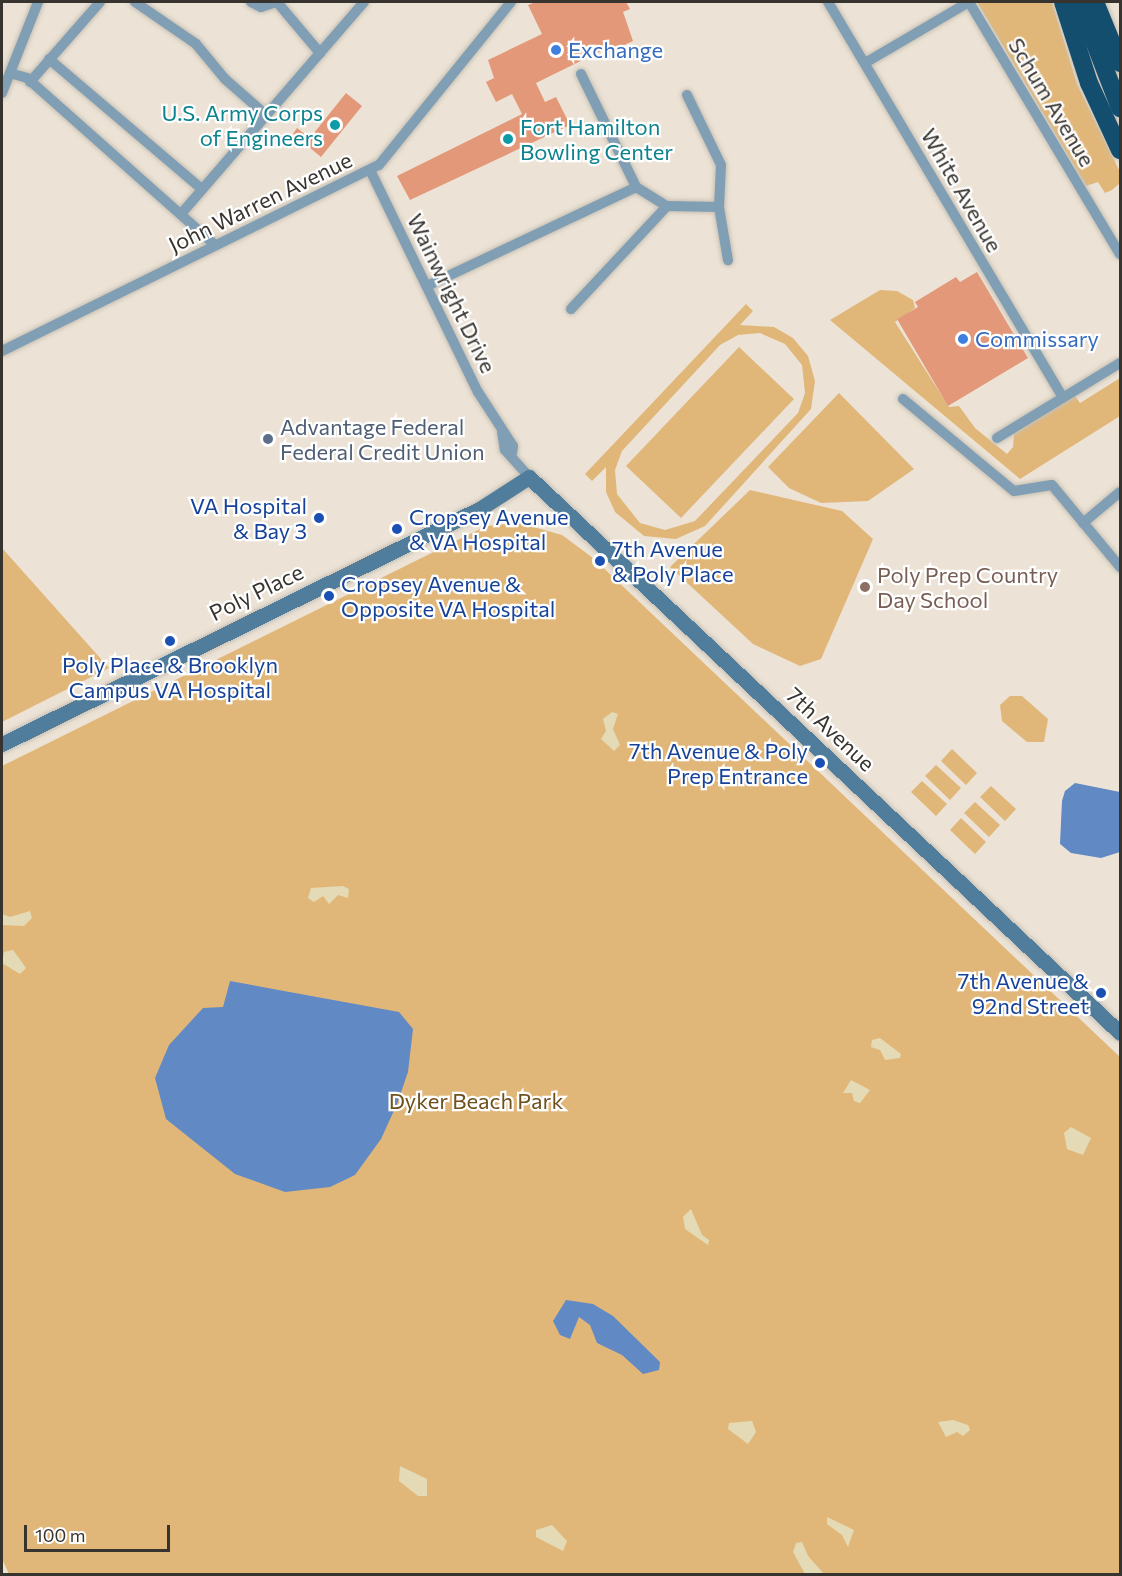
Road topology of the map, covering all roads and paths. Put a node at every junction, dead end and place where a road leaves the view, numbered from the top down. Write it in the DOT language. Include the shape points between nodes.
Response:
graph roads {
  1 [pos="38,2"];
  2 [pos="100,2"];
  3 [pos="135,2"];
  4 [pos="251,2"];
  5 [pos="276,2"];
  6 [pos="364,2"];
  7 [pos="512,2"];
  8 [pos="828,2"];
  9 [pos="969,2"];
  10 [pos="1063,2"];
  11 [pos="1079,2"];
  12 [pos="1095,2"];
  13 [pos="320,53"];
  14 [pos="49,60"];
  15 [pos="865,63"];
  16 [pos="1120,63"];
  17 [pos="10,73"];
  18 [pos="581,74"];
  19 [pos="30,82"];
  20 [pos="2,93"];
  21 [pos="687,95"];
  22 [pos="1120,108"];
  23 [pos="266,115"];
  24 [pos="1120,150"];
  25 [pos="370,170"];
  26 [pos="636,187"];
  27 [pos="202,189"];
  28 [pos="666,207"];
  29 [pos="719,207"];
  30 [pos="181,214"];
  31 [pos="215,244"];
  32 [pos="1120,254"];
  33 [pos="728,260"];
  34 [pos="428,285"];
  35 [pos="571,309"];
  36 [pos="2,351"];
  37 [pos="1120,363"];
  38 [pos="1063,397"];
  39 [pos="903,399"];
  40 [pos="997,438"];
  41 [pos="513,454"];
  42 [pos="529,477"];
  43 [pos="1120,492"];
  44 [pos="1083,523"];
  45 [pos="1120,567"];
  46 [pos="2,744"];
  47 [pos="1120,1033"];
  1 -- 17 [label="street"];
  2 -- 14 [label="street"];
  3 -- 23 [label="street" via="196,44 225,79"];
  4 -- 5 [label="street" via="261,7"];
  5 -- 13 [label="street"];
  6 -- 13 [label="street"];
  7 -- 25 [label="street, John Warren Avenue"];
  8 -- 15 [label="street, White Avenue"];
  9 -- 15 [label="street"];
  9 -- 32 [label="street, Schum Avenue"];
  10 -- 24 [label="highway" via="1089,83"];
  11 -- 22 [label="highway"];
  12 -- 16 [label="highway"];
  13 -- 23 [label="street"];
  14 -- 19 [label="street"];
  14 -- 27 [label="street"];
  15 -- 38 [label="street, White Avenue"];
  17 -- 19 [label="street"];
  17 -- 20 [label="street"];
  18 -- 26 [label="street"];
  19 -- 30 [label="street"];
  21 -- 29 [label="street" via="721,165"];
  23 -- 27 [label="street"];
  25 -- 31 [label="street, John Warren Avenue"];
  25 -- 34 [label="street, Wainwright Drive"];
  26 -- 28 [label="street"];
  26 -- 34 [label="street"];
  27 -- 30 [label="street"];
  28 -- 29 [label="street"];
  28 -- 35 [label="street"];
  29 -- 33 [label="street"];
  30 -- 31 [label="street"];
  31 -- 36 [label="street, John Warren Avenue"];
  34 -- 41 [label="street, Wainwright Drive" via="502,432 513,446"];
  37 -- 38 [label="street"];
  38 -- 40 [label="street"];
  39 -- 44 [label="street" via="1014,490 1052,485"];
  41 -- 42 [label="street, 7th Avenue"];
  42 -- 46 [label="main road, Poly Place" via="481,508"];
  42 -- 47 [label="main road, 7th Avenue"];
  43 -- 44 [label="street"];
  44 -- 45 [label="street"];
}
